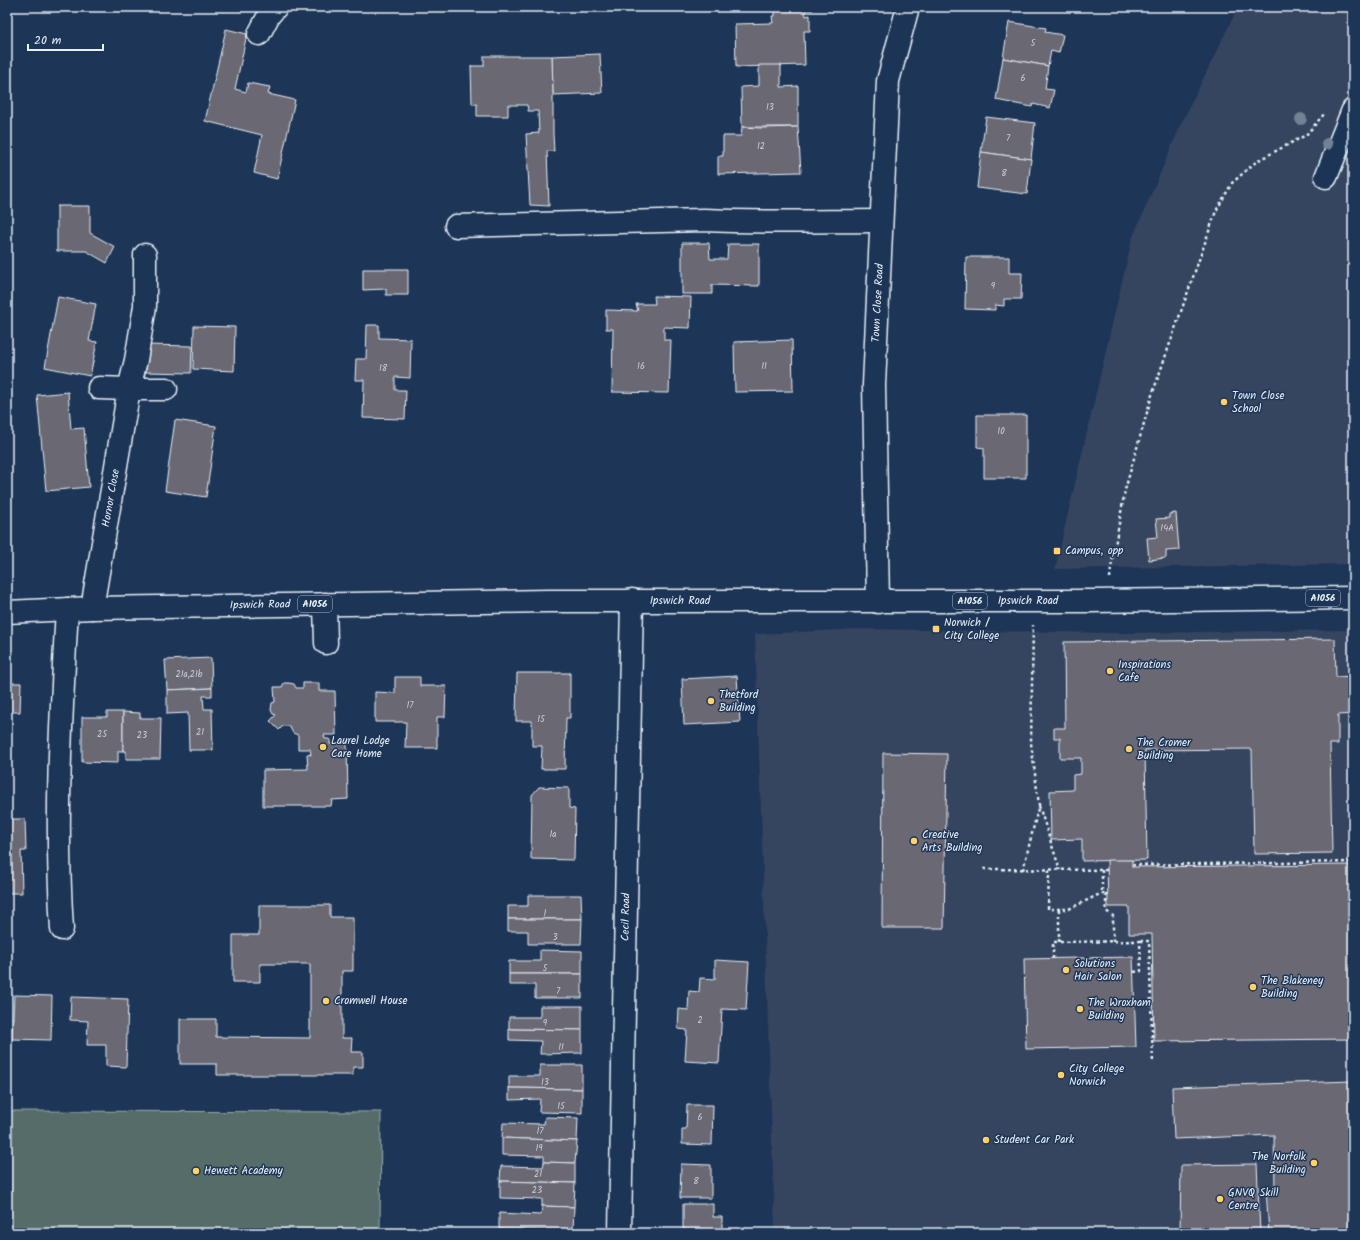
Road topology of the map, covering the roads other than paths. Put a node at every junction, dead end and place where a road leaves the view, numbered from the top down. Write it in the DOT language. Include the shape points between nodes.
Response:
graph roads {
  1 [pos="276,7"];
  2 [pos="908,7"];
  3 [pos="259,34"];
  4 [pos="1353,110"];
  5 [pos="1326,177"];
  6 [pos="881,221"];
  7 [pos="456,226"];
  8 [pos="144,255"];
  9 [pos="99,388"];
  10 [pos="129,389"];
  11 [pos="166,389"];
  12 [pos="1353,598"];
  13 [pos="632,600"];
  14 [pos="878,602"];
  15 [pos="325,604"];
  16 [pos="92,608"];
  17 [pos="67,609"];
  18 [pos="7,612"];
  19 [pos="326,643"];
  20 [pos="62,929"];
  21 [pos="620,1233"];
  1 -- 3 [label="street"];
  2 -- 6 [label="street, Town Close Road" via="888,81"];
  4 -- 5 [label="street"];
  6 -- 7 [label="street" via="704,220"];
  6 -- 14 [label="street, Town Close Road" via="874,386"];
  8 -- 10 [label="street, Hornor Close" via="145,306"];
  9 -- 10 [label="street"];
  10 -- 11 [label="street"];
  10 -- 16 [label="street, Hornor Close"];
  12 -- 14 [label="street, Ipswich Road / A1056"];
  13 -- 14 [label="street, Ipswich Road / A1056"];
  13 -- 15 [label="street, Ipswich Road / A1056"];
  13 -- 21 [label="street, Cecil Road"];
  15 -- 16 [label="street, Ipswich Road / A1056"];
  15 -- 19 [label="street"];
  16 -- 17 [label="street, Ipswich Road / A1056"];
  17 -- 18 [label="street, Ipswich Road / A1056"];
  17 -- 20 [label="street" via="61,708 59,880"];
}
